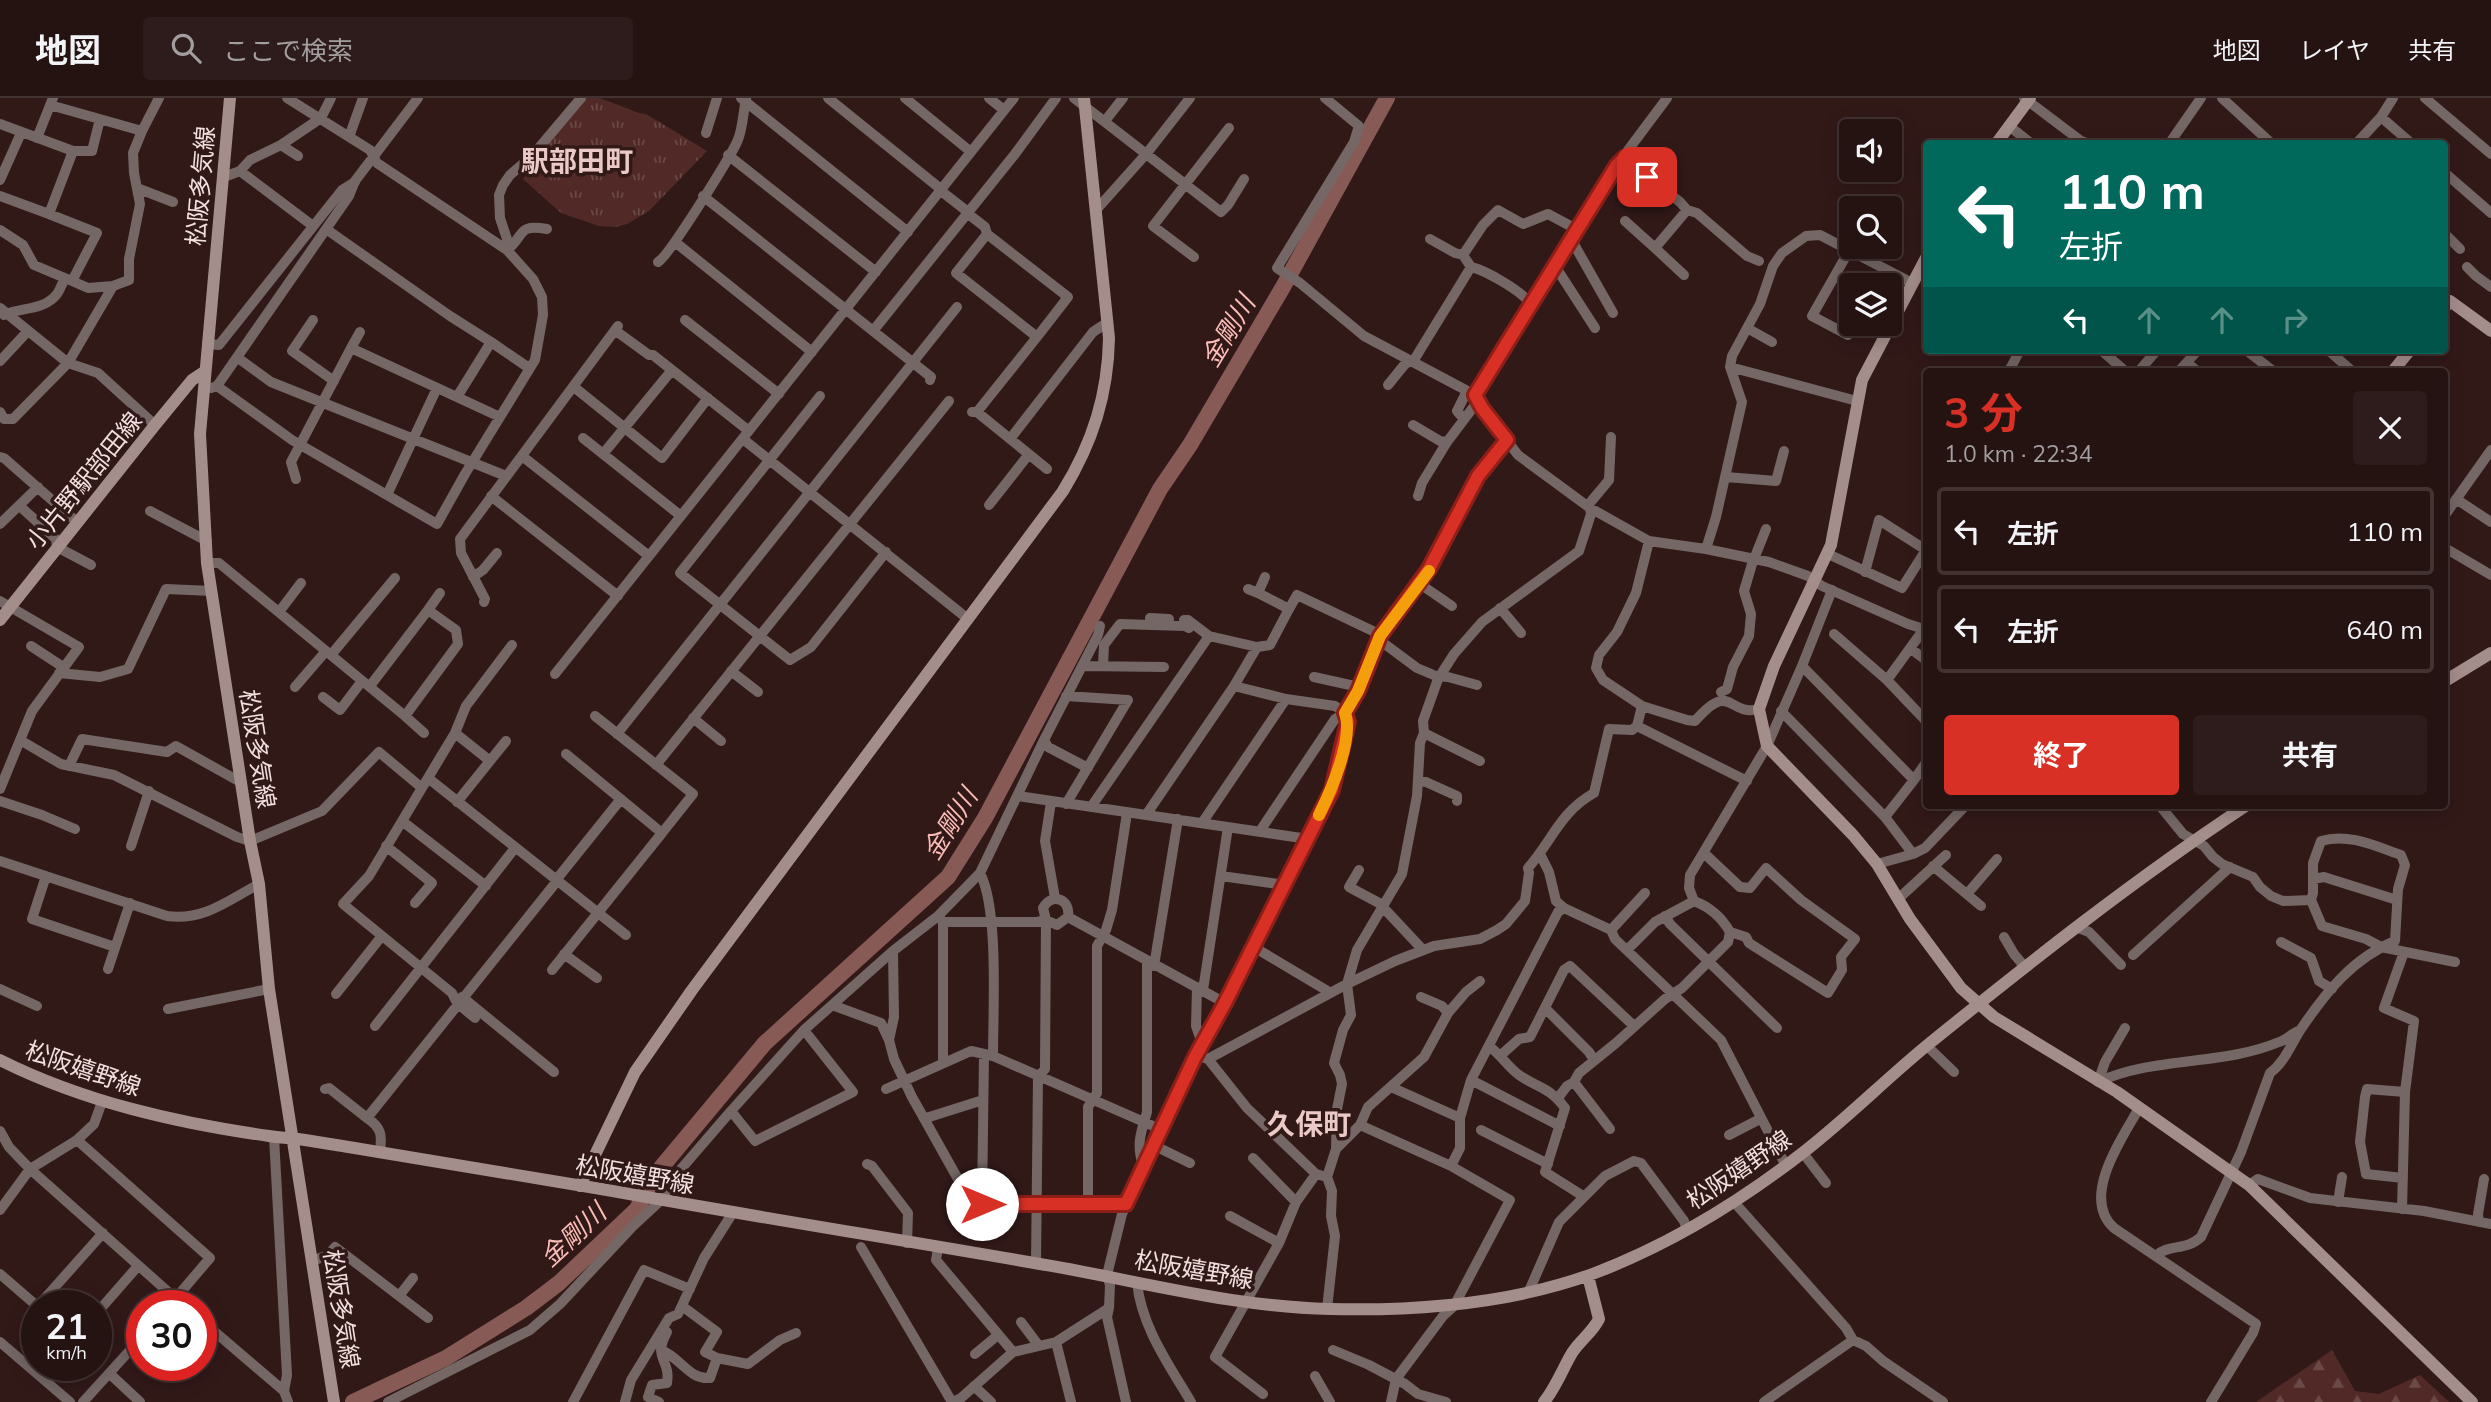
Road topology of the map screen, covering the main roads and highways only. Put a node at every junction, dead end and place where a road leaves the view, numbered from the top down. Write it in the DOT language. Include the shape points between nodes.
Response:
graph roads {
  1 [pos="230,98"];
  2 [pos="2027,99"];
  3 [pos="1081,100"];
  4 [pos="1999,140"];
  5 [pos="1923,263"];
  6 [pos="2448,303"];
  7 [pos="2491,331"];
  8 [pos="2407,354"];
  9 [pos="2395,368"];
  10 [pos="205,372"];
  11 [pos="5,604"];
  12 [pos="0,620"];
  13 [pos="2491,653"];
  14 [pos="2448,679"];
  15 [pos="2241,809"];
  16 [pos="1980,1005"];
  17 [pos="0,1060"];
  18 [pos="293,1138"];
  19 [pos="580,1186"];
  20 [pos="1588,1276"];
  21 [pos="330,1400"];
  22 [pos="1544,1402"];
  23 [pos="2472,1402"];
  1 -- 10 [label="main road, 松阪多気線"];
  2 -- 4 [label="main road"];
  3 -- 19 [label="main road" via="1108,322 1104,395 1083,456 1063,491 635,1072"];
  5 -- 16 [label="main road" via="1862,380 1828,554 1774,666 1759,709 1767,746 1877,864 1936,956"];
  6 -- 7 [label="main road"];
  8 -- 9 [label="main road"];
  10 -- 11 [label="main road, 小片野駅部田線" via="192,380"];
  10 -- 18 [label="main road, 松阪多気線" via="211,388 200,434 207,563 259,884 269,989"];
  11 -- 12 [label="main road, 小片野駅部田線"];
  13 -- 14 [label="main road"];
  15 -- 16 [label="main road, 松阪嬉野線" via="2024,966"];
  16 -- 20 [label="main road, 松阪嬉野線" via="1803,1153 1734,1202 1687,1230"];
  16 -- 23 [label="main road" via="2232,1171"];
  17 -- 18 [label="main road, 松阪嬉野線" via="102,1102"];
  18 -- 19 [label="main road, 松阪嬉野線"];
  18 -- 21 [label="main road, 松阪多気線"];
  19 -- 20 [label="main road, 松阪嬉野線" via="1247,1301 1327,1309 1454,1306"];
  20 -- 22 [label="main road" via="1599,1319 1573,1351"];
}
